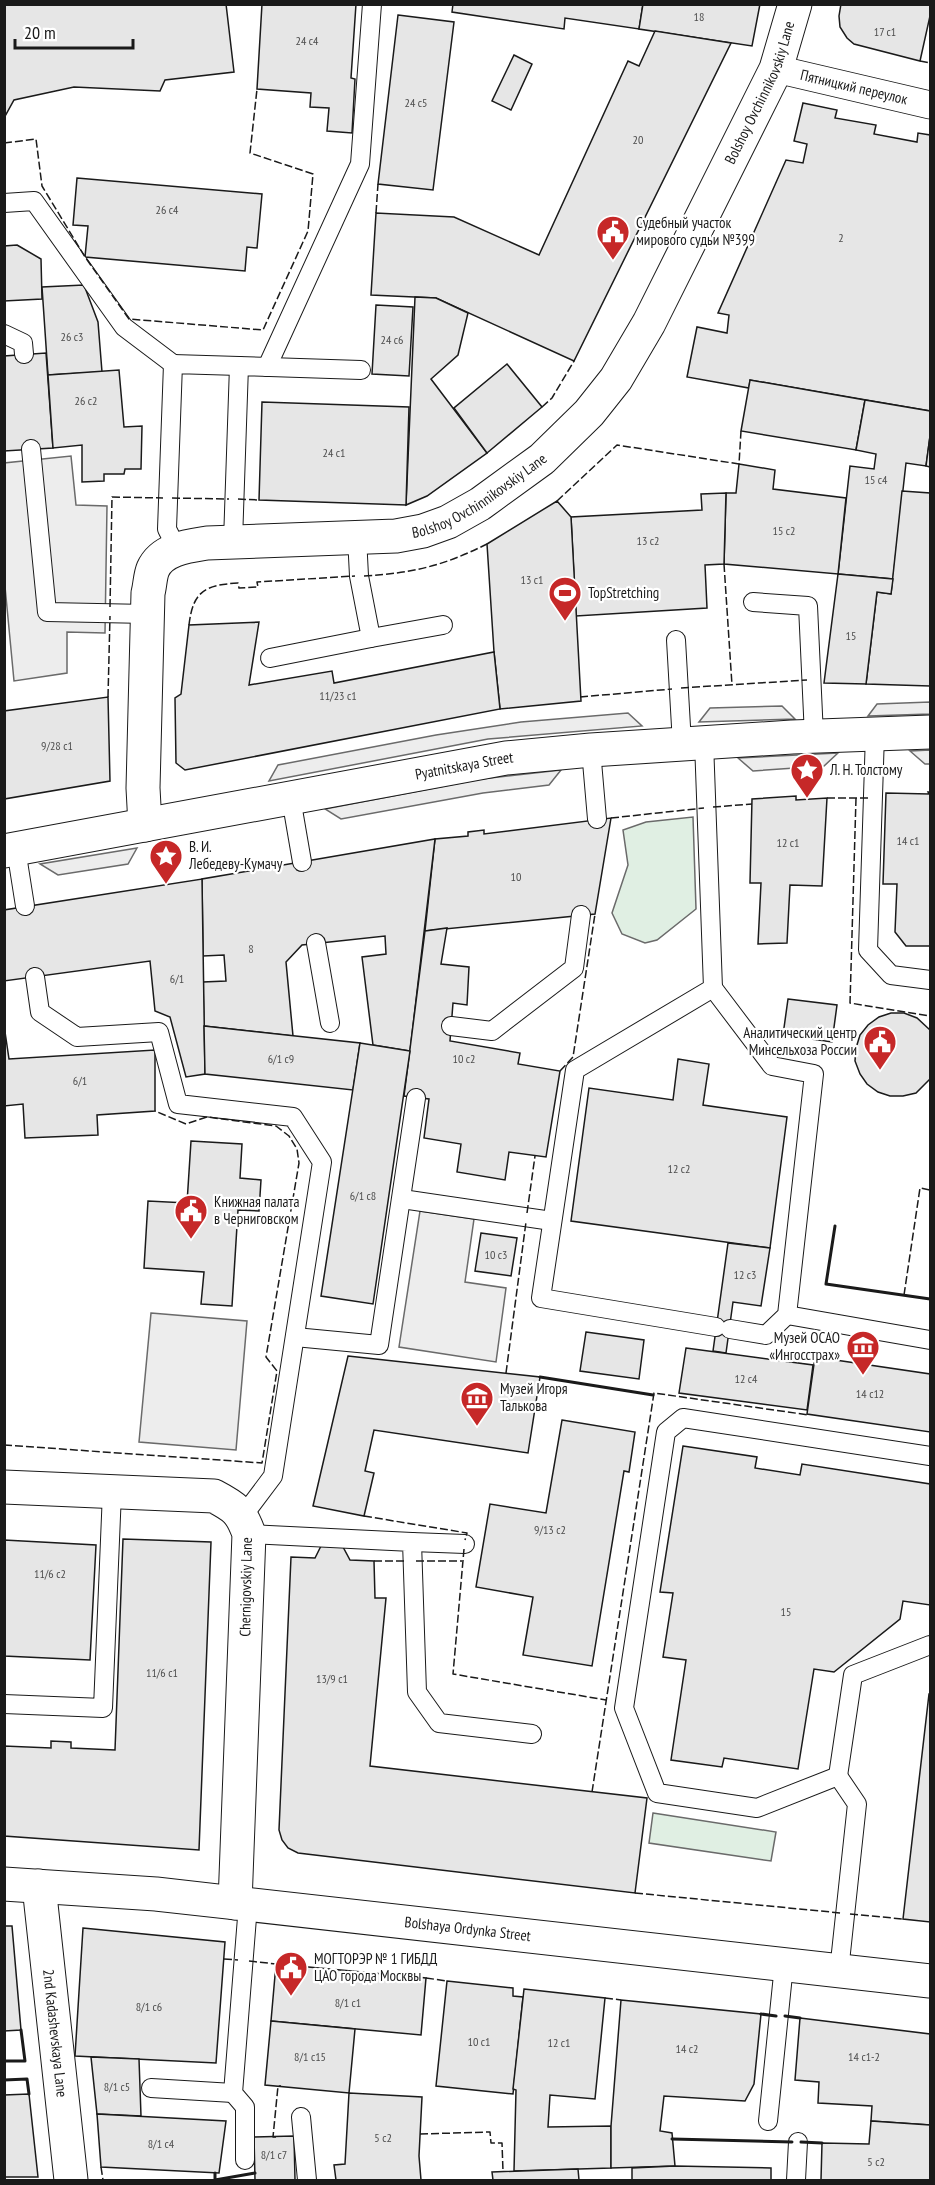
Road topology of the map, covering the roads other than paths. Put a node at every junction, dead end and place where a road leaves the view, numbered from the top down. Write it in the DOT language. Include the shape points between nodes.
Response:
graph roads {
  1 [pos="372,4"];
  2 [pos="795,4"];
  3 [pos="776,69"];
  4 [pos="930,105"];
  5 [pos="4,203"];
  6 [pos="4,334"];
  7 [pos="24,354"];
  8 [pos="173,364"];
  9 [pos="239,366"];
  10 [pos="267,367"];
  11 [pos="361,370"];
  12 [pos="31,449"];
  13 [pos="357,537"];
  14 [pos="233,541"];
  15 [pos="177,549"];
  16 [pos="753,602"];
  17 [pos="148,614"];
  18 [pos="443,625"];
  19 [pos="371,638"];
  20 [pos="676,640"];
  21 [pos="270,658"];
  22 [pos="930,732"];
  23 [pos="875,734"];
  24 [pos="814,736"];
  25 [pos="693,743"];
  26 [pos="591,750"];
  27 [pos="291,798"];
  28 [pos="597,819"];
  29 [pos="145,825"];
  30 [pos="10,850"];
  31 [pos="302,862"];
  32 [pos="25,906"];
  33 [pos="581,915"];
  34 [pos="316,943"];
  35 [pos="35,977"];
  36 [pos="930,981"];
  37 [pos="712,988"];
  38 [pos="330,1023"];
  39 [pos="451,1026"];
  40 [pos="416,1098"];
  41 [pos="402,1199"];
  42 [pos="552,1221"];
  43 [pos="787,1315"];
  44 [pos="295,1337"];
  45 [pos="930,1340"];
  46 [pos="930,1456"];
  47 [pos="4,1487"];
  48 [pos="112,1492"];
  49 [pos="246,1525"];
  50 [pos="412,1542"];
  51 [pos="465,1544"];
  52 [pos="930,1645"];
  53 [pos="4,1704"];
  54 [pos="532,1734"];
  55 [pos="838,1776"];
  56 [pos="4,1884"];
  57 [pos="39,1886"];
  58 [pos="242,1904"];
  59 [pos="784,1965"];
  60 [pos="839,1971"];
  61 [pos="930,1981"];
  62 [pos="151,2088"];
  63 [pos="233,2093"];
  64 [pos="301,2117"];
  65 [pos="768,2121"];
  66 [pos="798,2142"];
  67 [pos="245,2160"];
  68 [pos="71,2181"];
  69 [pos="307,2181"];
  70 [pos="796,2181"];
  1 -- 10 [label="lane" via="360,164"];
  2 -- 3 [label="street, Bolshoy Ovchinnikovskiy Lane"];
  3 -- 4 [label="street, Пятницкий переулок"];
  3 -- 13 [label="street, Bolshoy Ovchinnikovskiy Lane" via="649,323 616,379 589,413 542,459 448,522 396,536"];
  5 -- 8 [label="lane" via="34,201 124,327"];
  6 -- 7 [label="lane" via="23,343"];
  8 -- 9 [label="lane"];
  8 -- 15 [label="lane" via="167,529"];
  9 -- 10 [label="lane"];
  9 -- 14 [label="lane"];
  10 -- 11 [label="lane"];
  12 -- 17 [label="lane" via="47,612"];
  13 -- 14 [label="street, Bolshoy Ovchinnikovskiy Lane"];
  13 -- 19 [label="lane" via="359,576"];
  14 -- 15 [label="street, Bolshoy Ovchinnikovskiy Lane"];
  15 -- 17 [label="street, Bolshoy Ovchinnikovskiy Lane" via="153,569"];
  16 -- 24 [label="lane" via="808,606"];
  17 -- 29 [label="street, Bolshoy Ovchinnikovskiy Lane"];
  18 -- 19 [label="lane"];
  19 -- 21 [label="lane"];
  20 -- 25 [label="lane"];
  22 -- 23 [label="street, Pyatnitskaya Street"];
  23 -- 24 [label="street, Pyatnitskaya Street"];
  23 -- 36 [label="lane" via="868,950 891,975"];
  24 -- 25 [label="street, Pyatnitskaya Street"];
  25 -- 26 [label="street, Pyatnitskaya Street"];
  25 -- 37 [label="lane"];
  26 -- 27 [label="street, Pyatnitskaya Street" via="506,758"];
  26 -- 28 [label="lane"];
  27 -- 29 [label="street, Pyatnitskaya Street"];
  27 -- 31 [label="lane"];
  29 -- 30 [label="street, Pyatnitskaya Street"];
  30 -- 32 [label="lane"];
  33 -- 39 [label="lane" via="574,968 492,1031"];
  34 -- 38 [label="lane"];
  35 -- 44 [label="lane" via="40,1012 77,1037 159,1032 178,1104 293,1117 322,1162"];
  37 -- 42 [label="lane" via="575,1070"];
  37 -- 43 [label="lane" via="772,1066 814,1074"];
  40 -- 41 [label="lane"];
  41 -- 42 [label="lane"];
  41 -- 44 [label="lane" via="379,1345"];
  42 -- 43 [label="lane" via="541,1298 766,1335"];
  43 -- 45 [label="lane"];
  44 -- 49 [label="lane" via="273,1476"];
  46 -- 55 [label="lane" via="683,1419 666,1432 624,1708 657,1793 757,1808"];
  47 -- 48 [label="street, Chernigovskiy Lane"];
  48 -- 49 [label="street, Chernigovskiy Lane" via="214,1496 232,1505"];
  48 -- 53 [label="lane" via="104,1708"];
  49 -- 50 [label="lane"];
  49 -- 58 [label="street, Chernigovskiy Lane"];
  50 -- 51 [label="lane"];
  50 -- 54 [label="lane" via="417,1692 439,1723"];
  52 -- 55 [label="lane" via="853,1675"];
  55 -- 60 [label="lane" via="857,1804"];
  56 -- 57 [label="street, Bolshaya Ordynka Street"];
  57 -- 58 [label="street, Bolshaya Ordynka Street"];
  57 -- 68 [label="street, 2nd Kadashevskaya Lane"];
  58 -- 59 [label="street, Bolshaya Ordynka Street"];
  58 -- 63 [label="lane"];
  59 -- 60 [label="street, Bolshaya Ordynka Street"];
  59 -- 65 [label="lane"];
  60 -- 61 [label="street, Bolshaya Ordynka Street"];
  62 -- 63 [label="lane"];
  63 -- 67 [label="lane" via="245,2107"];
  64 -- 69 [label="lane"];
  66 -- 70 [label="lane"];
}
